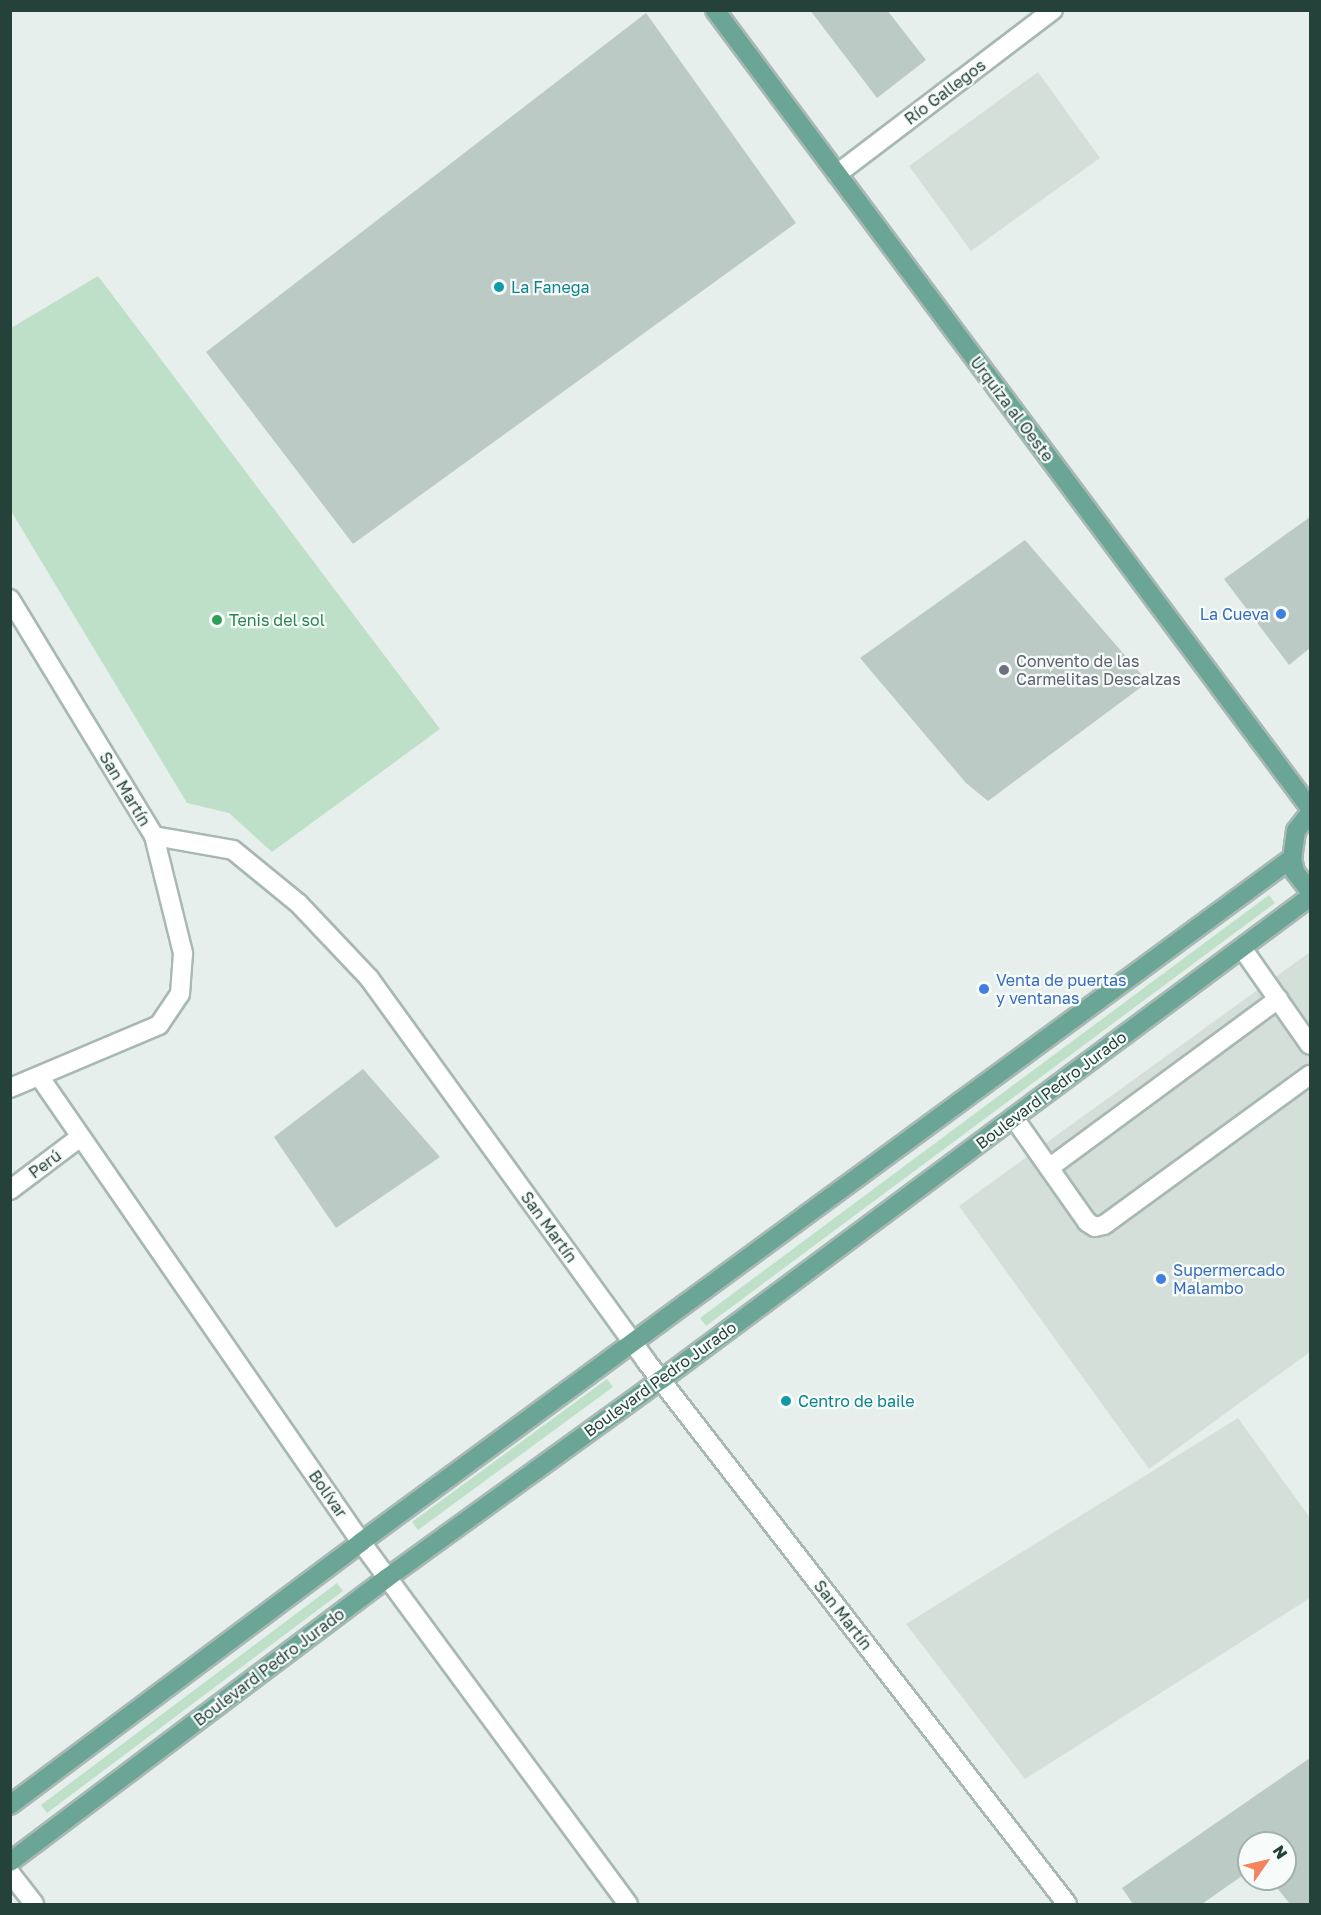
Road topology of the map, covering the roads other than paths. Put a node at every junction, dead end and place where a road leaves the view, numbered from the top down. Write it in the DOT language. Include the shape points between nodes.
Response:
graph roads {
  1 [pos="715,10"];
  2 [pos="1053,10"];
  3 [pos="837,174"];
  4 [pos="10,599"];
  5 [pos="1311,808"];
  6 [pos="1311,813"];
  7 [pos="154,837"];
  8 [pos="1292,858"];
  9 [pos="1311,891"];
  10 [pos="1311,897"];
  11 [pos="1242,948"];
  12 [pos="1278,999"];
  13 [pos="1311,1045"];
  14 [pos="1311,1075"];
  15 [pos="39,1076"];
  16 [pos="10,1088"];
  17 [pos="1014,1118"];
  18 [pos="79,1138"];
  19 [pos="1049,1168"];
  20 [pos="10,1190"];
  21 [pos="632,1342"];
  22 [pos="661,1380"];
  23 [pos="361,1542"];
  24 [pos="387,1578"];
  25 [pos="10,1805"];
  26 [pos="10,1862"];
  27 [pos="10,1873"];
  28 [pos="34,1905"];
  29 [pos="628,1905"];
  30 [pos="1067,1905"];
  1 -- 3 [label="main road, Urquiza al Oeste"];
  2 -- 3 [label="street, Río Gallegos"];
  3 -- 5 [label="main road, Urquiza al Oeste"];
  4 -- 7 [label="street, San Martín"];
  6 -- 8 [label="main road" via="1296,831"];
  7 -- 15 [label="street" via="183,953 180,994 159,1025"];
  7 -- 21 [label="street, San Martín" via="232,849 299,904 369,978"];
  8 -- 9 [label="main road" via="1295,872"];
  8 -- 21 [label="main road"];
  10 -- 11 [label="main road, Boulevard Pedro Jurado"];
  11 -- 12 [label="street"];
  11 -- 17 [label="main road, Boulevard Pedro Jurado"];
  12 -- 13 [label="street"];
  12 -- 19 [label="street"];
  14 -- 19 [label="street" via="1104,1225 1095,1227 1087,1222"];
  15 -- 16 [label="street"];
  15 -- 18 [label="street, Bolívar"];
  17 -- 19 [label="street"];
  17 -- 22 [label="main road, Boulevard Pedro Jurado"];
  18 -- 20 [label="street, Perú"];
  18 -- 23 [label="street, Bolívar"];
  21 -- 22 [label="street, San Martín"];
  21 -- 23 [label="main road"];
  22 -- 24 [label="main road, Boulevard Pedro Jurado"];
  22 -- 30 [label="street, San Martín"];
  23 -- 24 [label="street, Bolívar"];
  23 -- 25 [label="main road"];
  24 -- 26 [label="main road, Boulevard Pedro Jurado"];
  24 -- 29 [label="street, Bolívar"];
  27 -- 28 [label="street"];
}
